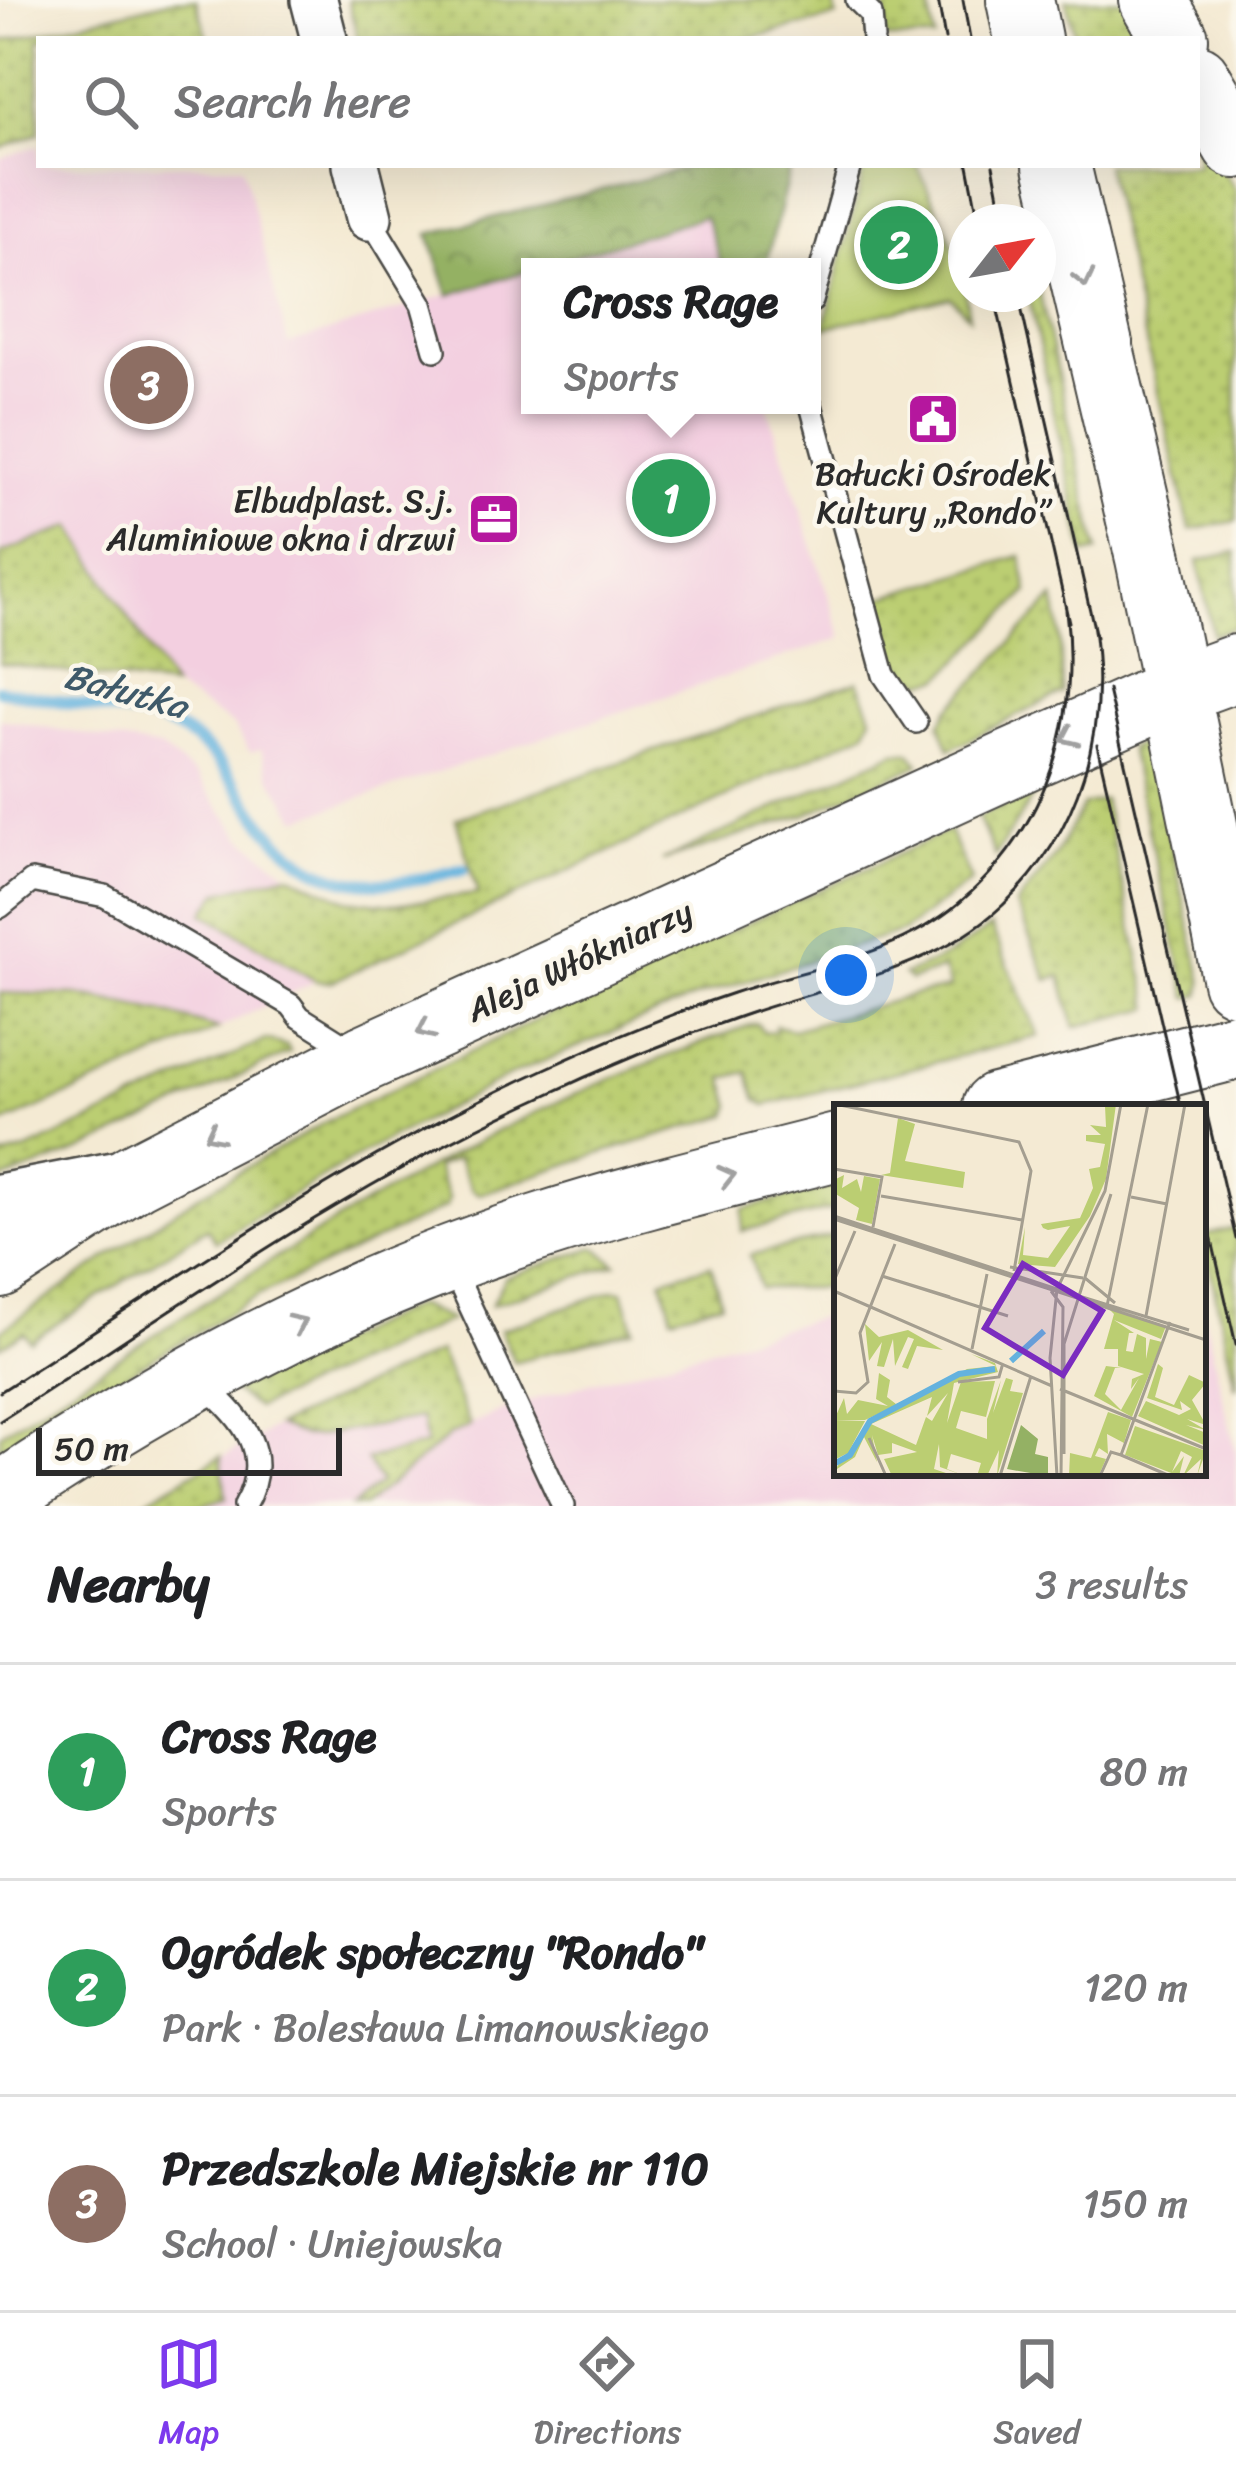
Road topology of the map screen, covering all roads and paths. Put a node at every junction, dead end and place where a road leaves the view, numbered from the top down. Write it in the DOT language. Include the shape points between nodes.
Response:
graph roads {
  1 [pos="314,0"];
  2 [pos="857,0"];
  3 [pos="1020,0"];
  4 [pos="1153,0"];
  5 [pos="323,36"];
  6 [pos="873,36"];
  7 [pos="1027,36"];
  8 [pos="1172,36"];
  9 [pos="1200,83"];
  10 [pos="1236,145"];
  11 [pos="357,168"];
  12 [pos="849,168"];
  13 [pos="1059,168"];
  14 [pos="369,217"];
  15 [pos="821,270"];
  16 [pos="435,350"];
  17 [pos="813,414"];
  18 [pos="1206,679"];
  19 [pos="916,722"];
  20 [pos="0,907"];
  21 [pos="1236,981"];
  22 [pos="1236,1046"];
  23 [pos="365,1058"];
  24 [pos="1008,1104"];
  25 [pos="834,1149"];
  26 [pos="134,1177"];
  27 [pos="0,1203"];
  28 [pos="449,1259"];
  29 [pos="0,1264"];
  30 [pos="195,1376"];
  31 [pos="0,1497"];
  32 [pos="244,1506"];
  33 [pos="562,1506"];
  1 -- 5 [label="street"];
  2 -- 6 [label="lane" via="871,14"];
  3 -- 7 [label="main road"];
  4 -- 8 [label="main road"];
  9 -- 10 [label="main road"];
  11 -- 14 [label="street"];
  12 -- 15 [label="lane"];
  13 -- 18 [label="main road, one-way"];
  14 -- 16 [label="lane" via="422,304"];
  17 -- 19 [label="lane" via="884,675"];
  18 -- 21 [label="main road"];
  18 -- 23 [label="main road, Aleja Włókniarzy, one-way"];
  20 -- 23 [label="lane" via="32,881 105,896"];
  22 -- 24 [label="main road"];
  23 -- 26 [label="main road, Aleja Włókniarzy, one-way"];
  28 -- 25 [label="main road, one-way" via="617,1204"];
  26 -- 27 [label="street"];
  26 -- 29 [label="main road, Aleja Włókniarzy"];
  30 -- 28 [label="main road, one-way"];
  28 -- 33 [label="lane"];
  30 -- 31 [label="main road"];
  30 -- 32 [label="lane" via="250,1433 257,1467"];
}
